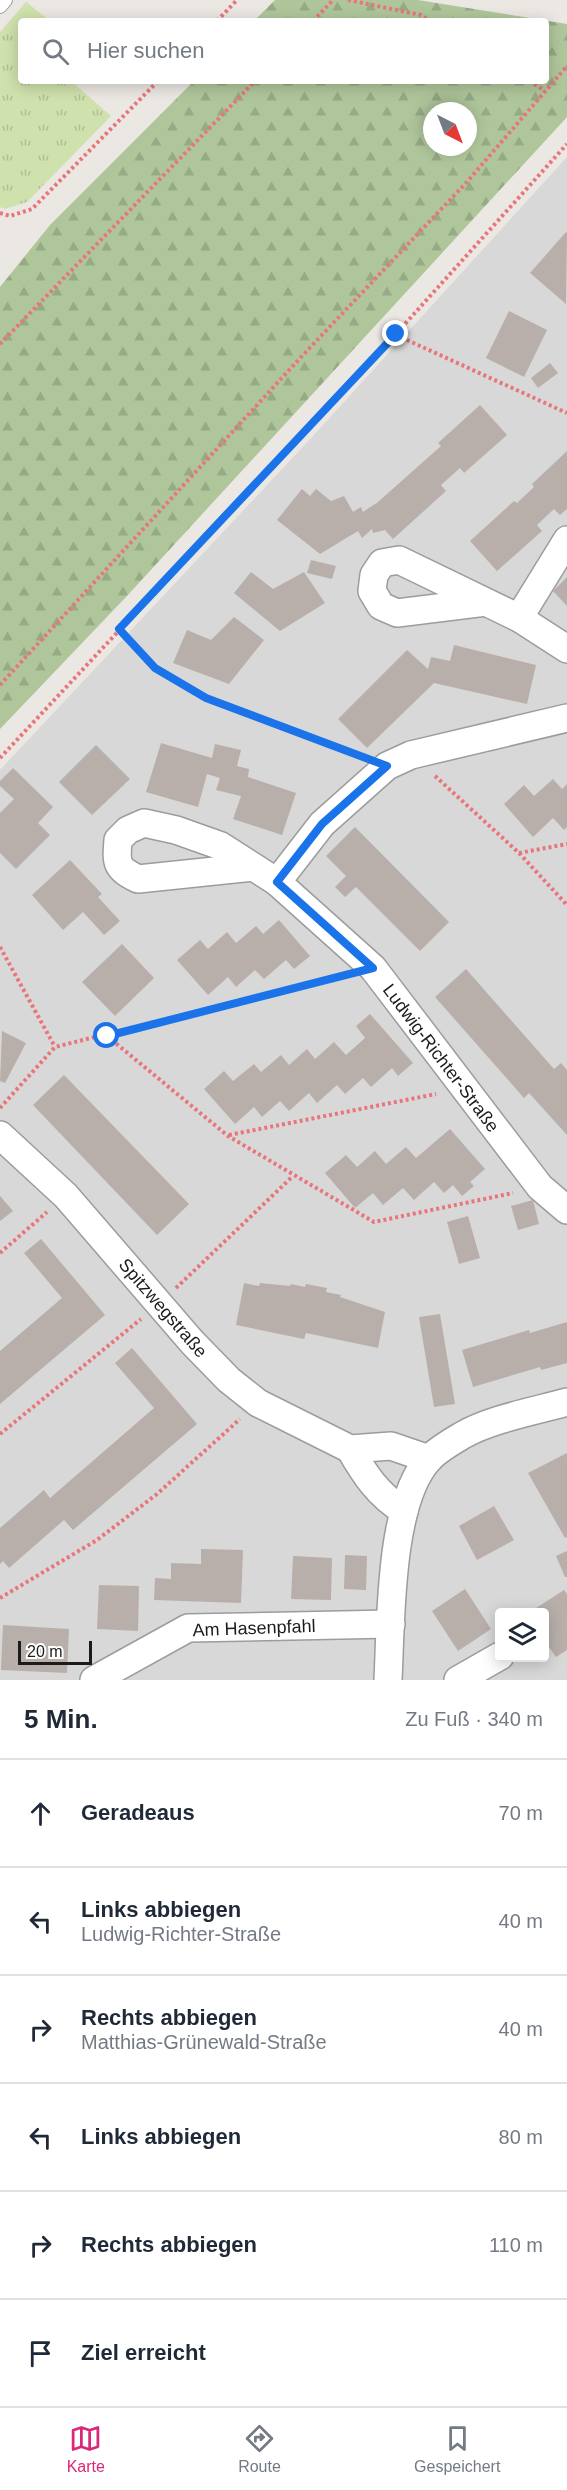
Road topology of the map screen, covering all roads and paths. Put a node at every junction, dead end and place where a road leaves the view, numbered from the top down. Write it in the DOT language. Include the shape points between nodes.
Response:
graph roads {
  1 [pos="5,0"];
  2 [pos="237,0"];
  3 [pos="333,0"];
  4 [pos="348,0"];
  5 [pos="0,6"];
  6 [pos="220,18"];
  7 [pos="316,18"];
  8 [pos="426,18"];
  9 [pos="567,66"];
  10 [pos="155,84"];
  11 [pos="252,84"];
  12 [pos="534,84"];
  13 [pos="544,90"];
  14 [pos="567,144"];
  15 [pos="0,213"];
  16 [pos="396,334"];
  17 [pos="0,344"];
  18 [pos="567,413"];
  19 [pos="567,540"];
  20 [pos="486,602"];
  21 [pos="519,618"];
  22 [pos="119,629"];
  23 [pos="567,649"];
  24 [pos="0,685"];
  25 [pos="567,718"];
  26 [pos="411,755"];
  27 [pos="0,758"];
  28 [pos="387,766"];
  29 [pos="567,844"];
  30 [pos="519,853"];
  31 [pos="253,867"];
  32 [pos="277,882"];
  33 [pos="567,906"];
  34 [pos="0,947"];
  35 [pos="373,968"];
  36 [pos="107,1036"];
  37 [pos="54,1047"];
  38 [pos="464,1089"];
  39 [pos="0,1108"];
  40 [pos="0,1136"];
  41 [pos="228,1136"];
  42 [pos="540,1187"];
  43 [pos="66,1196"];
  44 [pos="567,1210"];
  45 [pos="0,1253"];
  46 [pos="567,1402"];
  47 [pos="258,1403"];
  48 [pos="350,1449"];
  49 [pos="429,1459"];
  50 [pos="404,1511"];
  51 [pos="0,1598"];
  52 [pos="391,1624"];
  53 [pos="501,1662"];
  54 [pos="94,1680"];
  55 [pos="388,1680"];
  56 [pos="458,1680"];
  1 -- 5 [label="lane"];
  2 -- 6 [label="path"];
  3 -- 7 [label="path"];
  4 -- 8 [label="path"];
  9 -- 13 [label="path"];
  10 -- 15 [label="path" via="32,209 10,216"];
  11 -- 17 [label="path"];
  12 -- 13 [label="path"];
  13 -- 24 [label="path" via="466,183"];
  14 -- 16 [label="path"];
  16 -- 18 [label="path"];
  16 -- 22 [label="path"];
  19 -- 21 [label="street"];
  20 -- 21 [label="street"];
  21 -- 23 [label="street"];
  22 -- 27 [label="path"];
  22 -- 28 [label="path" via="155,668 206,698"];
  25 -- 26 [label="street"];
  26 -- 28 [label="street"];
  26 -- 30 [label="path"];
  28 -- 32 [label="street" via="322,824"];
  29 -- 30 [label="path"];
  30 -- 33 [label="path"];
  31 -- 32 [label="street, Ludwig-Richter-Straße"];
  32 -- 35 [label="street, Ludwig-Richter-Straße"];
  34 -- 37 [label="path"];
  35 -- 36 [label="path"];
  35 -- 38 [label="street, Ludwig-Richter-Straße"];
  36 -- 37 [label="path"];
  36 -- 41 [label="path"];
  37 -- 39 [label="path"];
  38 -- 41 [label="path"];
  38 -- 42 [label="street, Ludwig-Richter-Straße"];
  40 -- 43 [label="street, Spitzwegstraße"];
  41 -- 42 [label="path" via="374,1222"];
  42 -- 44 [label="street, Ludwig-Richter-Straße"];
  43 -- 45 [label="path"];
  43 -- 47 [label="street, Spitzwegstraße" via="192,1342"];
  46 -- 49 [label="street" via="464,1435"];
  47 -- 48 [label="street, Spitzwegstraße"];
  47 -- 51 [label="path" via="157,1494 97,1540"];
  48 -- 49 [label="street" via="391,1446"];
  48 -- 50 [label="street" via="369,1482"];
  49 -- 50 [label="street" via="413,1485"];
  50 -- 52 [label="street"];
  52 -- 54 [label="street, Am Hasenpfahl" via="188,1628"];
  52 -- 55 [label="street"];
  53 -- 56 [label="street"];
}
